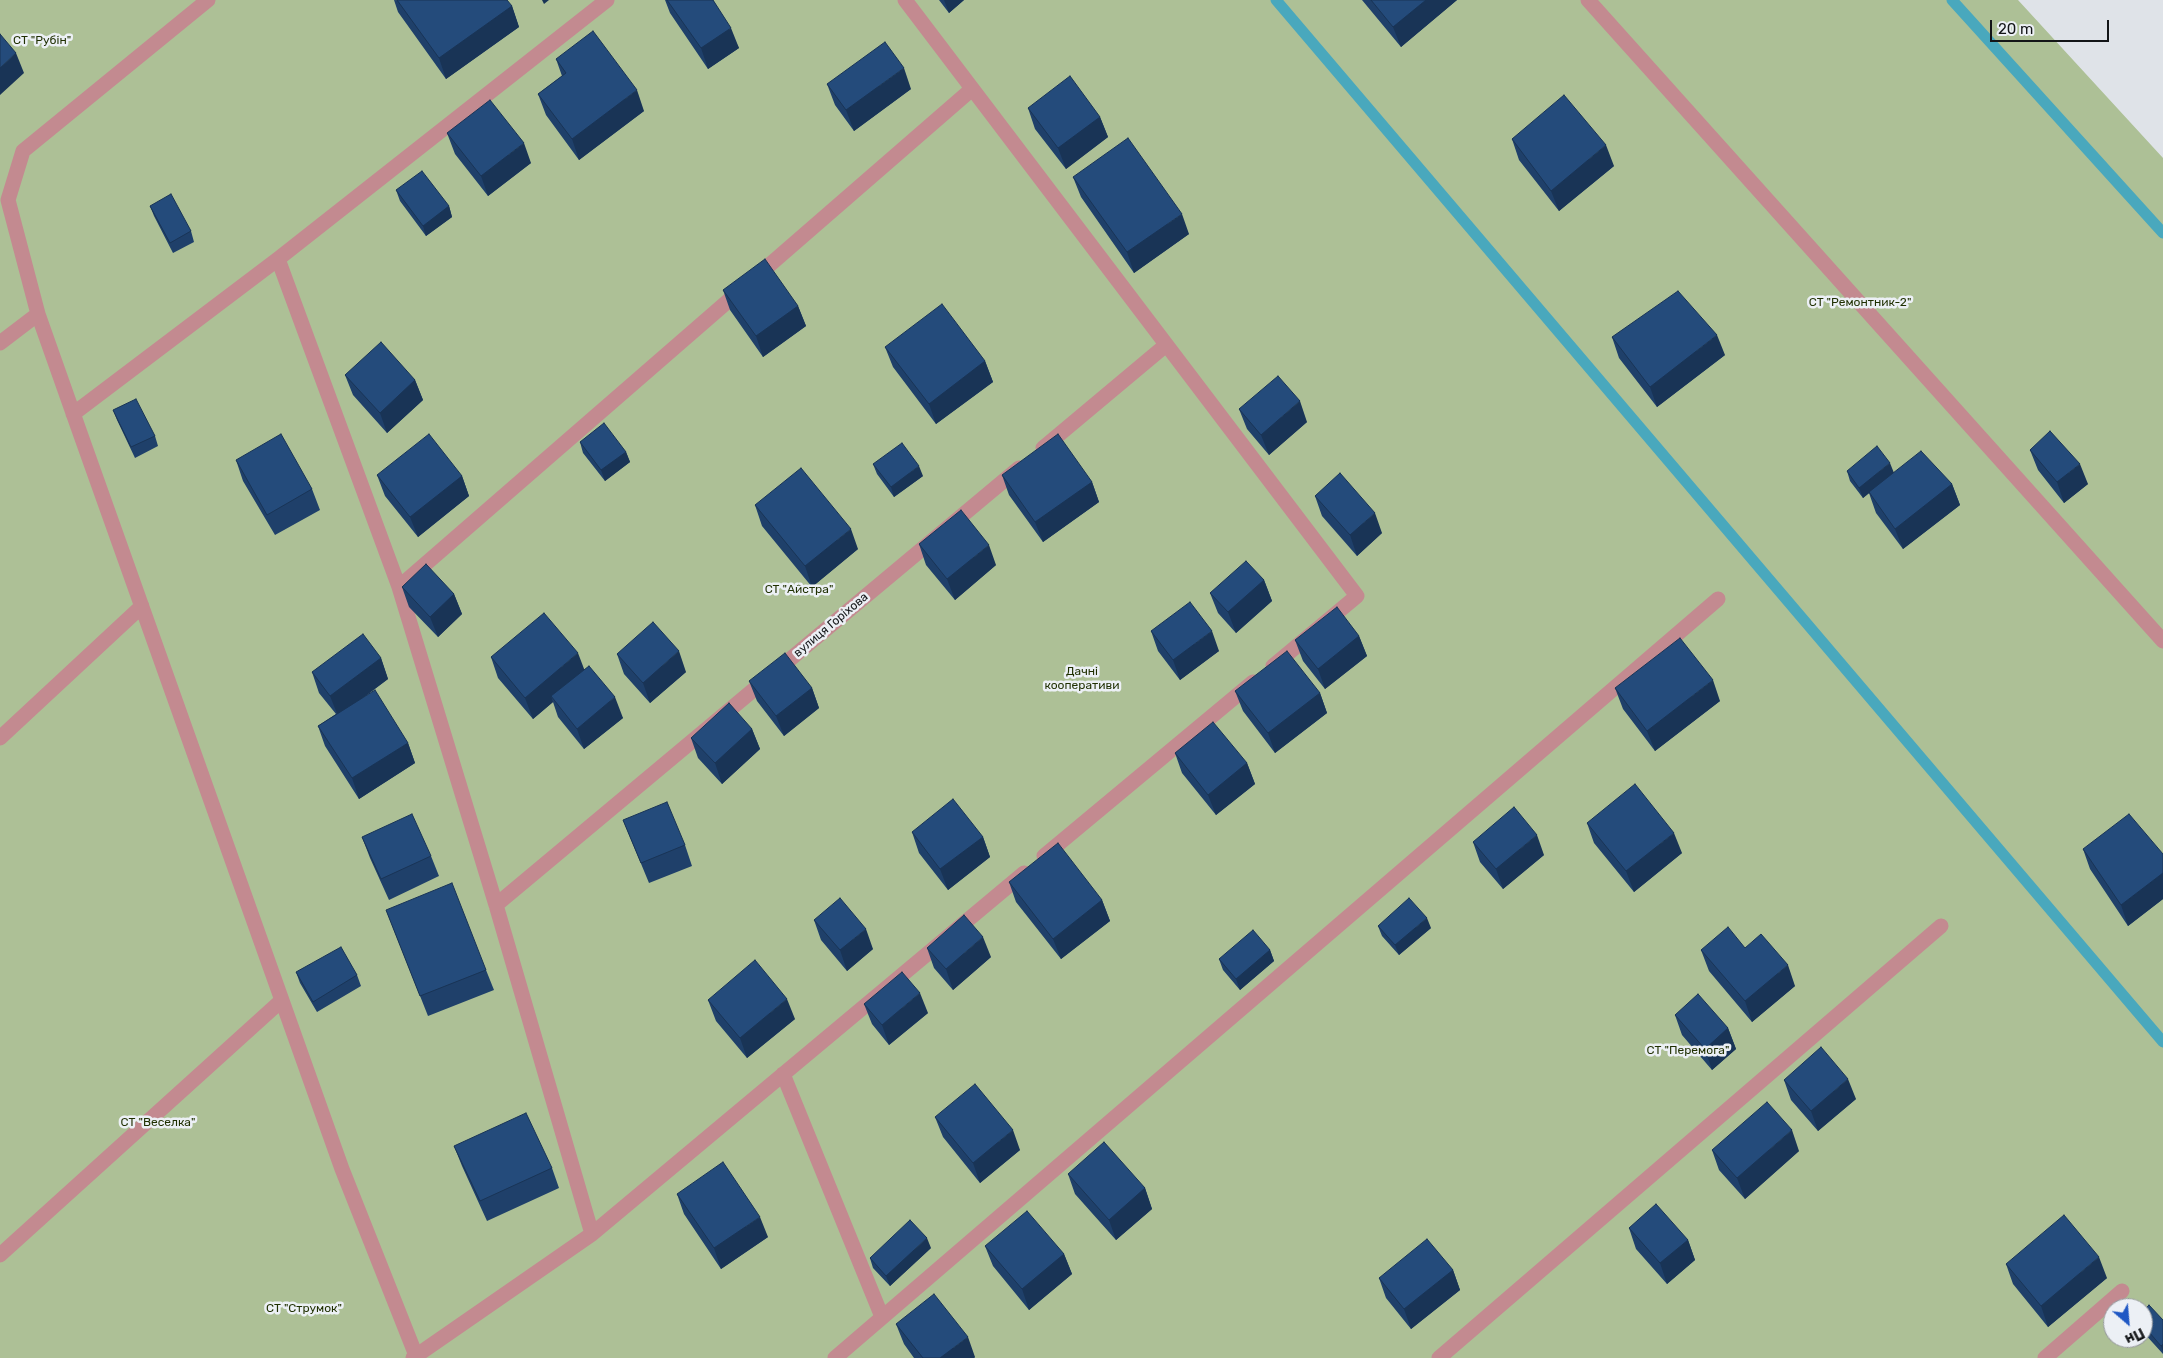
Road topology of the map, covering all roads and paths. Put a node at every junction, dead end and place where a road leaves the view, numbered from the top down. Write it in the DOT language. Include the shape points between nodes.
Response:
graph roads {
  1 [pos="208,0"];
  2 [pos="607,0"];
  3 [pos="904,0"];
  4 [pos="1588,0"];
  5 [pos="972,89"];
  6 [pos="278,259"];
  7 [pos="38,314"];
  8 [pos="0,343"];
  9 [pos="1166,345"];
  10 [pos="73,414"];
  11 [pos="399,588"];
  12 [pos="1718,599"];
  13 [pos="142,606"];
  14 [pos="2163,641"];
  15 [pos="0,738"];
  16 [pos="496,905"];
  17 [pos="1941,926"];
  18 [pos="282,1000"];
  19 [pos="783,1074"];
  20 [pos="592,1234"];
  21 [pos="0,1254"];
  22 [pos="2122,1291"];
  23 [pos="882,1317"];
  24 [pos="415,1357"];
  25 [pos="835,1358"];
  26 [pos="1439,1358"];
  27 [pos="2045,1358"];
  1 -- 7 [label="street" via="23,151 8,200"];
  2 -- 6 [label="street"];
  3 -- 5 [label="street"];
  4 -- 14 [label="street"];
  5 -- 9 [label="street"];
  5 -- 11 [label="street"];
  6 -- 10 [label="street"];
  6 -- 11 [label="street"];
  7 -- 8 [label="street"];
  7 -- 10 [label="street"];
  9 -- 16 [label="street, вулиця Горіхова"];
  9 -- 19 [label="street" via="1356,596"];
  10 -- 13 [label="street"];
  11 -- 16 [label="street"];
  12 -- 23 [label="street"];
  13 -- 15 [label="street"];
  13 -- 18 [label="street"];
  16 -- 20 [label="street"];
  17 -- 26 [label="street"];
  18 -- 21 [label="street"];
  18 -- 24 [label="street" via="342,1169"];
  19 -- 20 [label="street"];
  19 -- 23 [label="street"];
  20 -- 24 [label="street"];
  22 -- 27 [label="street"];
  23 -- 25 [label="street"];
}
